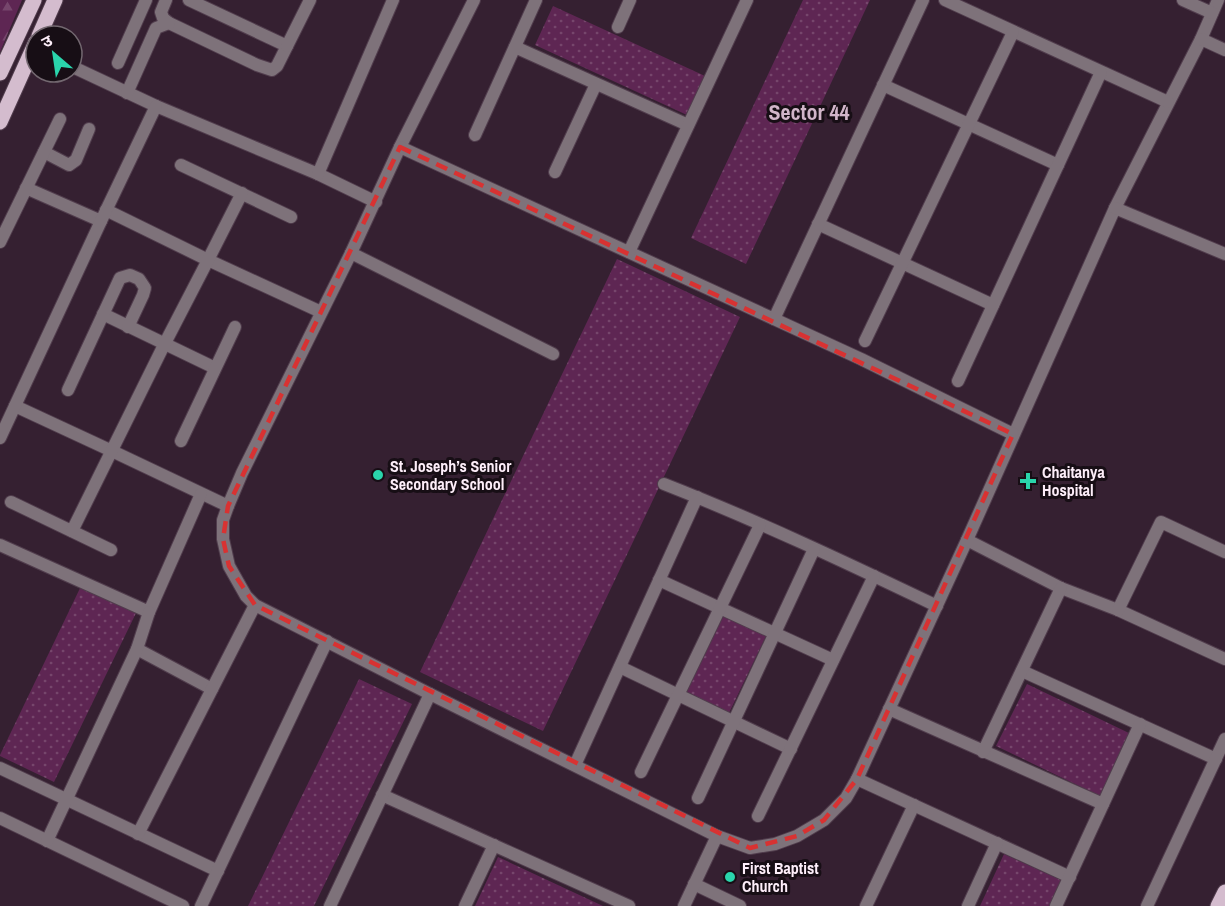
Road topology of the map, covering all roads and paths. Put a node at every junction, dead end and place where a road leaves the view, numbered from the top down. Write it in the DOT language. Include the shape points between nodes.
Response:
graph roads {
  1 [pos="34,0"];
  2 [pos="55,0"];
  3 [pos="146,0"];
  4 [pos="166,0"];
  5 [pos="189,0"];
  6 [pos="310,0"];
  7 [pos="393,0"];
  8 [pos="474,0"];
  9 [pos="536,0"];
  10 [pos="630,0"];
  11 [pos="747,0"];
  12 [pos="923,0"];
  13 [pos="945,0"];
  14 [pos="1183,0"];
  15 [pos="1218,0"];
  16 [pos="1212,13"];
  17 [pos="169,23"];
  18 [pos="44,24"];
  19 [pos="618,27"];
  20 [pos="1013,32"];
  21 [pos="1201,39"];
  22 [pos="287,46"];
  23 [pos="515,47"];
  24 [pos="1225,50"];
  25 [pos="118,63"];
  26 [pos="24,69"];
  27 [pos="84,72"];
  28 [pos="1101,72"];
  29 [pos="0,73"];
  30 [pos="596,84"];
  31 [pos="883,85"];
  32 [pos="127,93"];
  33 [pos="1168,102"];
  34 [pos="156,106"];
  35 [pos="60,119"];
  36 [pos="0,122"];
  37 [pos="688,125"];
  38 [pos="969,125"];
  39 [pos="89,129"];
  40 [pos="475,135"];
  41 [pos="400,147"];
  42 [pos="45,152"];
  43 [pos="181,165"];
  44 [pos="1058,165"];
  45 [pos="555,172"];
  46 [pos="318,174"];
  47 [pos="26,188"];
  48 [pos="242,193"];
  49 [pos="376,202"];
  50 [pos="1114,208"];
  51 [pos="103,215"];
  52 [pos="291,218"];
  53 [pos="818,224"];
  54 [pos="0,242"];
  55 [pos="629,252"];
  56 [pos="351,253"];
  57 [pos="1225,254"];
  58 [pos="208,261"];
  59 [pos="902,264"];
  60 [pos="993,305"];
  61 [pos="321,312"];
  62 [pos="103,314"];
  63 [pos="774,318"];
  64 [pos="128,327"];
  65 [pos="235,327"];
  66 [pos="865,341"];
  67 [pos="164,345"];
  68 [pos="553,354"];
  69 [pos="216,369"];
  70 [pos="958,381"];
  71 [pos="68,390"];
  72 [pos="15,406"];
  73 [pos="3,423"];
  74 [pos="1013,434"];
  75 [pos="0,438"];
  76 [pos="181,441"];
  77 [pos="112,451"];
  78 [pos="664,484"];
  79 [pos="201,494"];
  80 [pos="697,497"];
  81 [pos="11,501"];
  82 [pos="228,506"];
  83 [pos="760,525"];
  84 [pos="72,531"];
  85 [pos="967,540"];
  86 [pos="0,545"];
  87 [pos="814,549"];
  88 [pos="111,550"];
  89 [pos="1225,552"];
  90 [pos="874,576"];
  91 [pos="659,580"];
  92 [pos="1061,588"];
  93 [pos="255,604"];
  94 [pos="937,606"];
  95 [pos="720,607"];
  96 [pos="1118,610"];
  97 [pos="149,612"];
  98 [pos="775,632"];
  99 [pos="327,641"];
  100 [pos="137,649"];
  101 [pos="1225,659"];
  102 [pos="833,660"];
  103 [pos="620,667"];
  104 [pos="1022,671"];
  105 [pos="212,689"];
  106 [pos="430,694"];
  107 [pos="677,694"];
  108 [pos="889,709"];
  109 [pos="734,721"];
  110 [pos="1140,724"];
  111 [pos="1225,739"];
  112 [pos="790,749"];
  113 [pos="983,752"];
  114 [pos="1216,759"];
  115 [pos="575,765"];
  116 [pos="0,768"];
  117 [pos="641,772"];
  118 [pos="856,779"];
  119 [pos="382,795"];
  120 [pos="698,798"];
  121 [pos="66,800"];
  122 [pos="1103,804"];
  123 [pos="914,805"];
  124 [pos="758,816"];
  125 [pos="0,818"];
  126 [pos="138,834"];
  127 [pos="717,836"];
  128 [pos="47,841"];
  129 [pos="997,843"];
  130 [pos="494,845"];
  131 [pos="218,871"];
  132 [pos="1070,877"];
  133 [pos="694,884"];
  134 [pos="1225,892"];
  135 [pos="183,906"];
  136 [pos="201,906"];
  137 [pos="330,906"];
  138 [pos="465,906"];
  139 [pos="629,906"];
  140 [pos="684,906"];
  141 [pos="740,906"];
  142 [pos="866,906"];
  143 [pos="968,906"];
  144 [pos="1056,906"];
  145 [pos="1147,906"];
  146 [pos="1218,906"];
  1 -- 29 [label="main road"];
  2 -- 18 [label="main road"];
  3 -- 25 [label="street"];
  4 -- 17 [label="street" via="161,12"];
  5 -- 22 [label="street"];
  6 -- 22 [label="street"];
  7 -- 46 [label="street"];
  8 -- 41 [label="street"];
  9 -- 23 [label="street"];
  10 -- 19 [label="street"];
  11 -- 37 [label="street"];
  12 -- 31 [label="street"];
  13 -- 20 [label="street"];
  14 -- 16 [label="street"];
  15 -- 16 [label="street"];
  16 -- 21 [label="street"];
  17 -- 22 [label="street" via="272,70"];
  17 -- 32 [label="street" via="156,28"];
  20 -- 28 [label="street"];
  20 -- 38 [label="street"];
  21 -- 24 [label="street"];
  21 -- 33 [label="street"];
  23 -- 30 [label="street"];
  23 -- 40 [label="street"];
  26 -- 36 [label="main road"];
  27 -- 32 [label="street"];
  28 -- 33 [label="street"];
  28 -- 44 [label="street"];
  30 -- 37 [label="street"];
  30 -- 45 [label="street"];
  31 -- 38 [label="street"];
  31 -- 53 [label="street"];
  32 -- 34 [label="street"];
  33 -- 50 [label="street"];
  34 -- 46 [label="street"];
  34 -- 51 [label="street"];
  35 -- 42 [label="street"];
  37 -- 55 [label="street"];
  38 -- 44 [label="street"];
  38 -- 59 [label="street"];
  39 -- 42 [label="street" via="73,164"];
  41 -- 49 [label="street"];
  41 -- 55 [label="street"];
  42 -- 47 [label="street"];
  43 -- 48 [label="street"];
  44 -- 60 [label="street"];
  46 -- 49 [label="street"];
  47 -- 51 [label="street"];
  47 -- 54 [label="street"];
  48 -- 52 [label="street"];
  48 -- 58 [label="street"];
  49 -- 56 [label="street"];
  50 -- 57 [label="street"];
  50 -- 74 [label="street"];
  51 -- 58 [label="street"];
  51 -- 72 [label="street"];
  53 -- 59 [label="street"];
  53 -- 63 [label="street"];
  55 -- 63 [label="street"];
  56 -- 61 [label="street"];
  56 -- 68 [label="street"];
  58 -- 61 [label="street"];
  58 -- 67 [label="street"];
  59 -- 60 [label="street"];
  59 -- 66 [label="street"];
  60 -- 70 [label="street"];
  61 -- 82 [label="street"];
  62 -- 64 [label="street"];
  62 -- 64 [label="street" via="120,278 130,275 139,279 145,288"];
  62 -- 71 [label="street"];
  63 -- 74 [label="street"];
  64 -- 67 [label="street"];
  65 -- 69 [label="street"];
  67 -- 69 [label="street"];
  67 -- 77 [label="street"];
  69 -- 76 [label="street"];
  72 -- 73 [label="street"];
  72 -- 77 [label="street"];
  73 -- 75 [label="street"];
  74 -- 85 [label="street"];
  77 -- 79 [label="street"];
  77 -- 84 [label="street"];
  78 -- 80 [label="street"];
  79 -- 82 [label="street"];
  79 -- 97 [label="street"];
  80 -- 83 [label="street"];
  80 -- 91 [label="street"];
  81 -- 84 [label="street"];
  82 -- 93 [label="street" via="223,539 229,566"];
  83 -- 87 [label="street"];
  83 -- 95 [label="street"];
  84 -- 88 [label="street"];
  85 -- 92 [label="street"];
  85 -- 94 [label="street"];
  86 -- 97 [label="street"];
  87 -- 90 [label="street"];
  87 -- 98 [label="street"];
  89 -- 96 [label="street" via="1161,522"];
  90 -- 94 [label="street"];
  90 -- 102 [label="street"];
  91 -- 95 [label="street"];
  91 -- 103 [label="street"];
  92 -- 96 [label="street"];
  92 -- 104 [label="street"];
  93 -- 99 [label="street"];
  93 -- 105 [label="street"];
  94 -- 108 [label="street"];
  95 -- 98 [label="street"];
  95 -- 107 [label="street"];
  96 -- 101 [label="street"];
  97 -- 100 [label="street"];
  98 -- 102 [label="street"];
  98 -- 109 [label="street"];
  99 -- 106 [label="street"];
  99 -- 131 [label="street"];
  100 -- 105 [label="street"];
  100 -- 121 [label="street"];
  102 -- 112 [label="street"];
  103 -- 107 [label="street"];
  103 -- 115 [label="street"];
  104 -- 110 [label="street"];
  104 -- 113 [label="street"];
  105 -- 126 [label="street"];
  106 -- 115 [label="street"];
  106 -- 119 [label="street"];
  107 -- 109 [label="street"];
  107 -- 117 [label="street"];
  108 -- 113 [label="street"];
  108 -- 118 [label="street"];
  109 -- 112 [label="street"];
  109 -- 120 [label="street"];
  110 -- 114 [label="street"];
  110 -- 122 [label="street"];
  111 -- 114 [label="street"];
  112 -- 124 [label="street"];
  113 -- 122 [label="street"];
  114 -- 145 [label="street"];
  115 -- 127 [label="street"];
  116 -- 121 [label="street"];
  118 -- 123 [label="street"];
  118 -- 127 [label="street" via="846,798 824,820 797,836 750,848"];
  119 -- 130 [label="street"];
  119 -- 137 [label="street"];
  121 -- 126 [label="street"];
  121 -- 128 [label="street"];
  122 -- 132 [label="street"];
  123 -- 129 [label="street"];
  123 -- 142 [label="street"];
  125 -- 128 [label="street"];
  126 -- 131 [label="street"];
  127 -- 133 [label="street"];
  128 -- 135 [label="street"];
  129 -- 132 [label="street"];
  129 -- 143 [label="street"];
  130 -- 138 [label="street"];
  130 -- 139 [label="street"];
  131 -- 136 [label="street"];
  132 -- 144 [label="street"];
  133 -- 140 [label="street"];
  133 -- 141 [label="street"];
  134 -- 146 [label="main road"];
}
